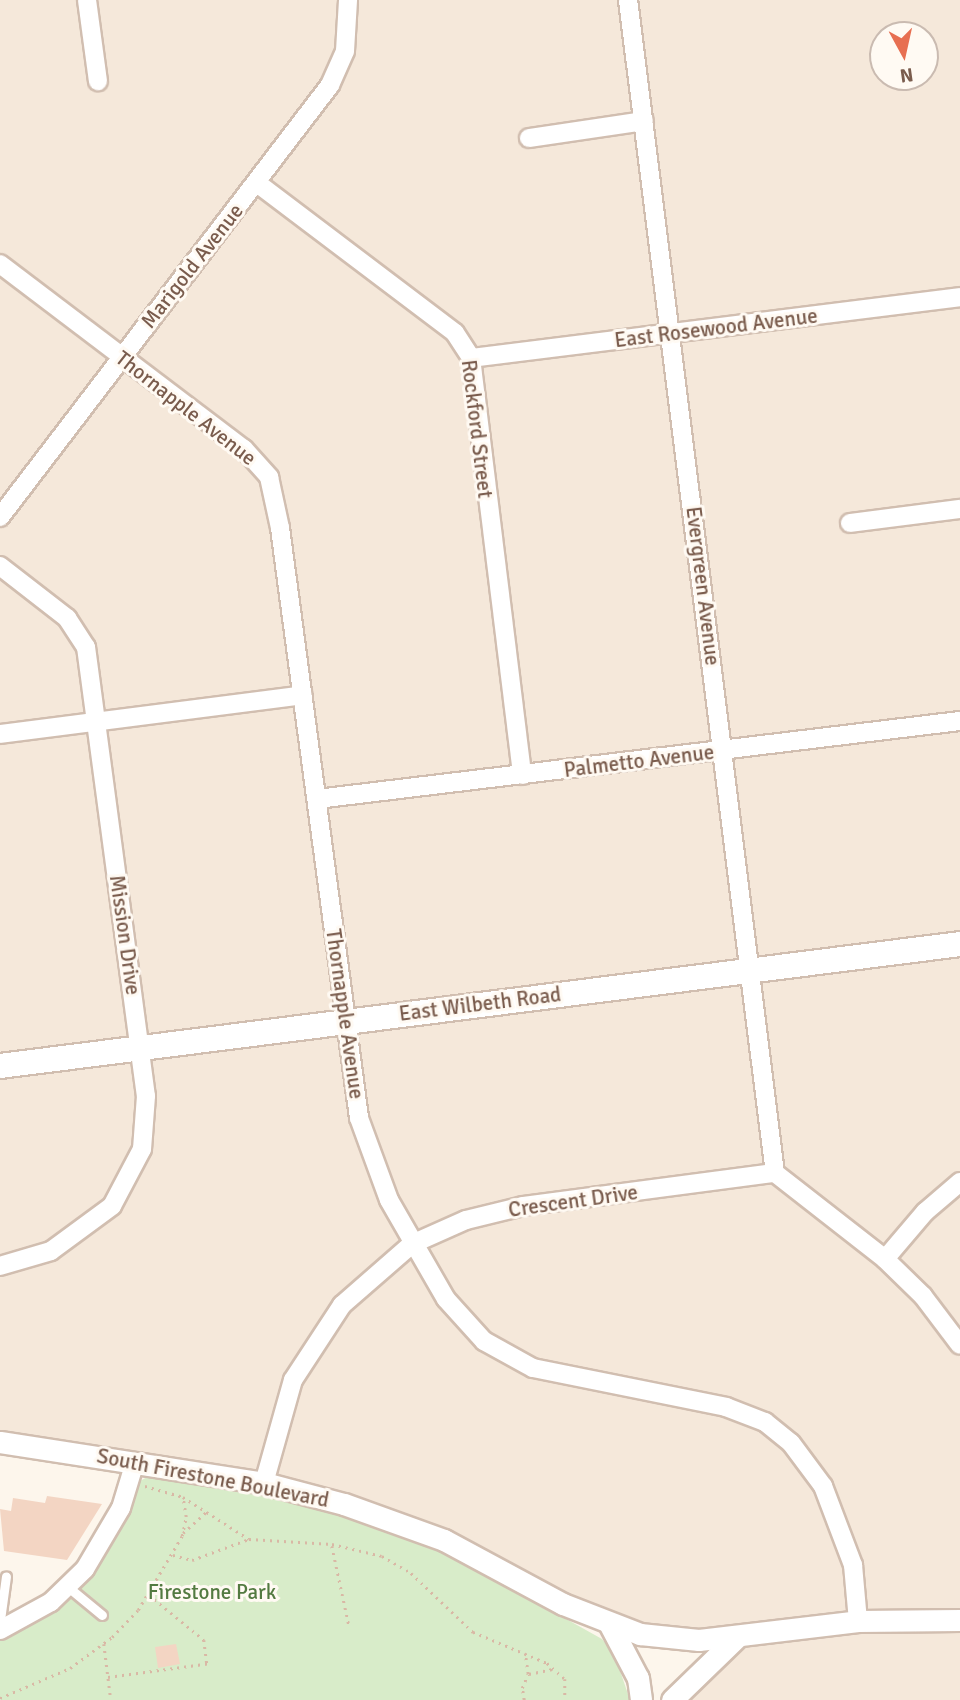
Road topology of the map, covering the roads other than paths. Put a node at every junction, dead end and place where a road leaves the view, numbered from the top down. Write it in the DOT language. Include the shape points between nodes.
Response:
graph roads {
  1 [pos="88,0"];
  2 [pos="348,0"];
  3 [pos="628,0"];
  4 [pos="98,81"];
  5 [pos="644,121"];
  6 [pos="529,138"];
  7 [pos="257,183"];
  8 [pos="0,264"];
  9 [pos="960,298"];
  10 [pos="671,333"];
  11 [pos="121,357"];
  12 [pos="471,358"];
  13 [pos="960,509"];
  14 [pos="0,517"];
  15 [pos="850,523"];
  16 [pos="0,566"];
  17 [pos="303,695"];
  18 [pos="99,719"];
  19 [pos="960,721"];
  20 [pos="0,734"];
  21 [pos="724,750"];
  22 [pos="522,775"];
  23 [pos="317,799"];
  24 [pos="960,944"];
  25 [pos="751,970"];
  26 [pos="345,1020"];
  27 [pos="140,1047"];
  28 [pos="0,1066"];
  29 [pos="775,1173"];
  30 [pos="960,1182"];
  31 [pos="412,1244"];
  32 [pos="885,1259"];
  33 [pos="0,1266"];
  34 [pos="960,1345"];
  35 [pos="0,1442"];
  36 [pos="135,1462"];
  37 [pos="264,1483"];
  38 [pos="6,1576"];
  39 [pos="68,1587"];
  40 [pos="102,1615"];
  41 [pos="0,1619"];
  42 [pos="960,1620"];
  43 [pos="858,1621"];
  44 [pos="610,1625"];
  45 [pos="0,1630"];
  46 [pos="738,1636"];
  47 [pos="641,1700"];
  48 [pos="672,1700"];
  1 -- 4 [label="street"];
  2 -- 7 [label="street, Marigold Avenue" via="349,30 336,74"];
  3 -- 5 [label="street, Evergreen Avenue"];
  5 -- 6 [label="street"];
  5 -- 10 [label="street, Evergreen Avenue"];
  7 -- 11 [label="street, Marigold Avenue"];
  7 -- 12 [label="street, Rockford Street" via="455,333"];
  8 -- 11 [label="street, Thornapple Avenue"];
  9 -- 10 [label="street, East Rosewood Avenue"];
  10 -- 12 [label="street, East Rosewood Avenue"];
  10 -- 21 [label="street, Evergreen Avenue"];
  11 -- 14 [label="street, Marigold Avenue"];
  11 -- 17 [label="street, Thornapple Avenue" via="244,449 269,477"];
  12 -- 22 [label="street, Rockford Street"];
  13 -- 15 [label="street"];
  16 -- 18 [label="street, Mission Drive" via="75,627 86,647"];
  17 -- 18 [label="street"];
  17 -- 23 [label="street, Thornapple Avenue"];
  18 -- 20 [label="street"];
  18 -- 27 [label="street, Mission Drive"];
  19 -- 21 [label="street, Palmetto Avenue"];
  21 -- 22 [label="street, Palmetto Avenue"];
  21 -- 25 [label="street, Evergreen Avenue"];
  22 -- 23 [label="street, Palmetto Avenue"];
  23 -- 26 [label="street, Thornapple Avenue"];
  24 -- 25 [label="main road, East Wilbeth Road"];
  25 -- 26 [label="main road, East Wilbeth Road"];
  25 -- 29 [label="street, Evergreen Avenue"];
  26 -- 27 [label="main road, East Wilbeth Road"];
  26 -- 31 [label="street, Thornapple Avenue" via="359,1118 374,1167"];
  27 -- 28 [label="main road, East Wilbeth Road"];
  27 -- 33 [label="street, Mission Drive" via="146,1127 126,1187 94,1224 71,1240"];
  29 -- 31 [label="street, Crescent Drive" via="523,1206 466,1220"];
  29 -- 32 [label="street"];
  30 -- 32 [label="street" via="925,1212"];
  31 -- 37 [label="street, Crescent Drive" via="342,1305 312,1345 285,1402"];
  31 -- 43 [label="street, Thornapple Avenue" via="455,1311 484,1341 508,1357 557,1375 726,1407 765,1422 791,1443 823,1486 847,1542"];
  32 -- 34 [label="street" via="923,1296"];
  35 -- 36 [label="street, South Firestone Boulevard"];
  36 -- 37 [label="street, South Firestone Boulevard"];
  36 -- 39 [label="street" via="110,1531"];
  37 -- 44 [label="street, South Firestone Boulevard" via="344,1503 419,1530"];
  38 -- 41 [label="lane"];
  39 -- 40 [label="lane"];
  39 -- 45 [label="street" via="29,1616"];
  42 -- 43 [label="street, South Firestone Boulevard"];
  43 -- 46 [label="street, South Firestone Boulevard"];
  44 -- 46 [label="street, South Firestone Boulevard" via="672,1639"];
  44 -- 47 [label="street" via="638,1678"];
  46 -- 48 [label="street"];
}
